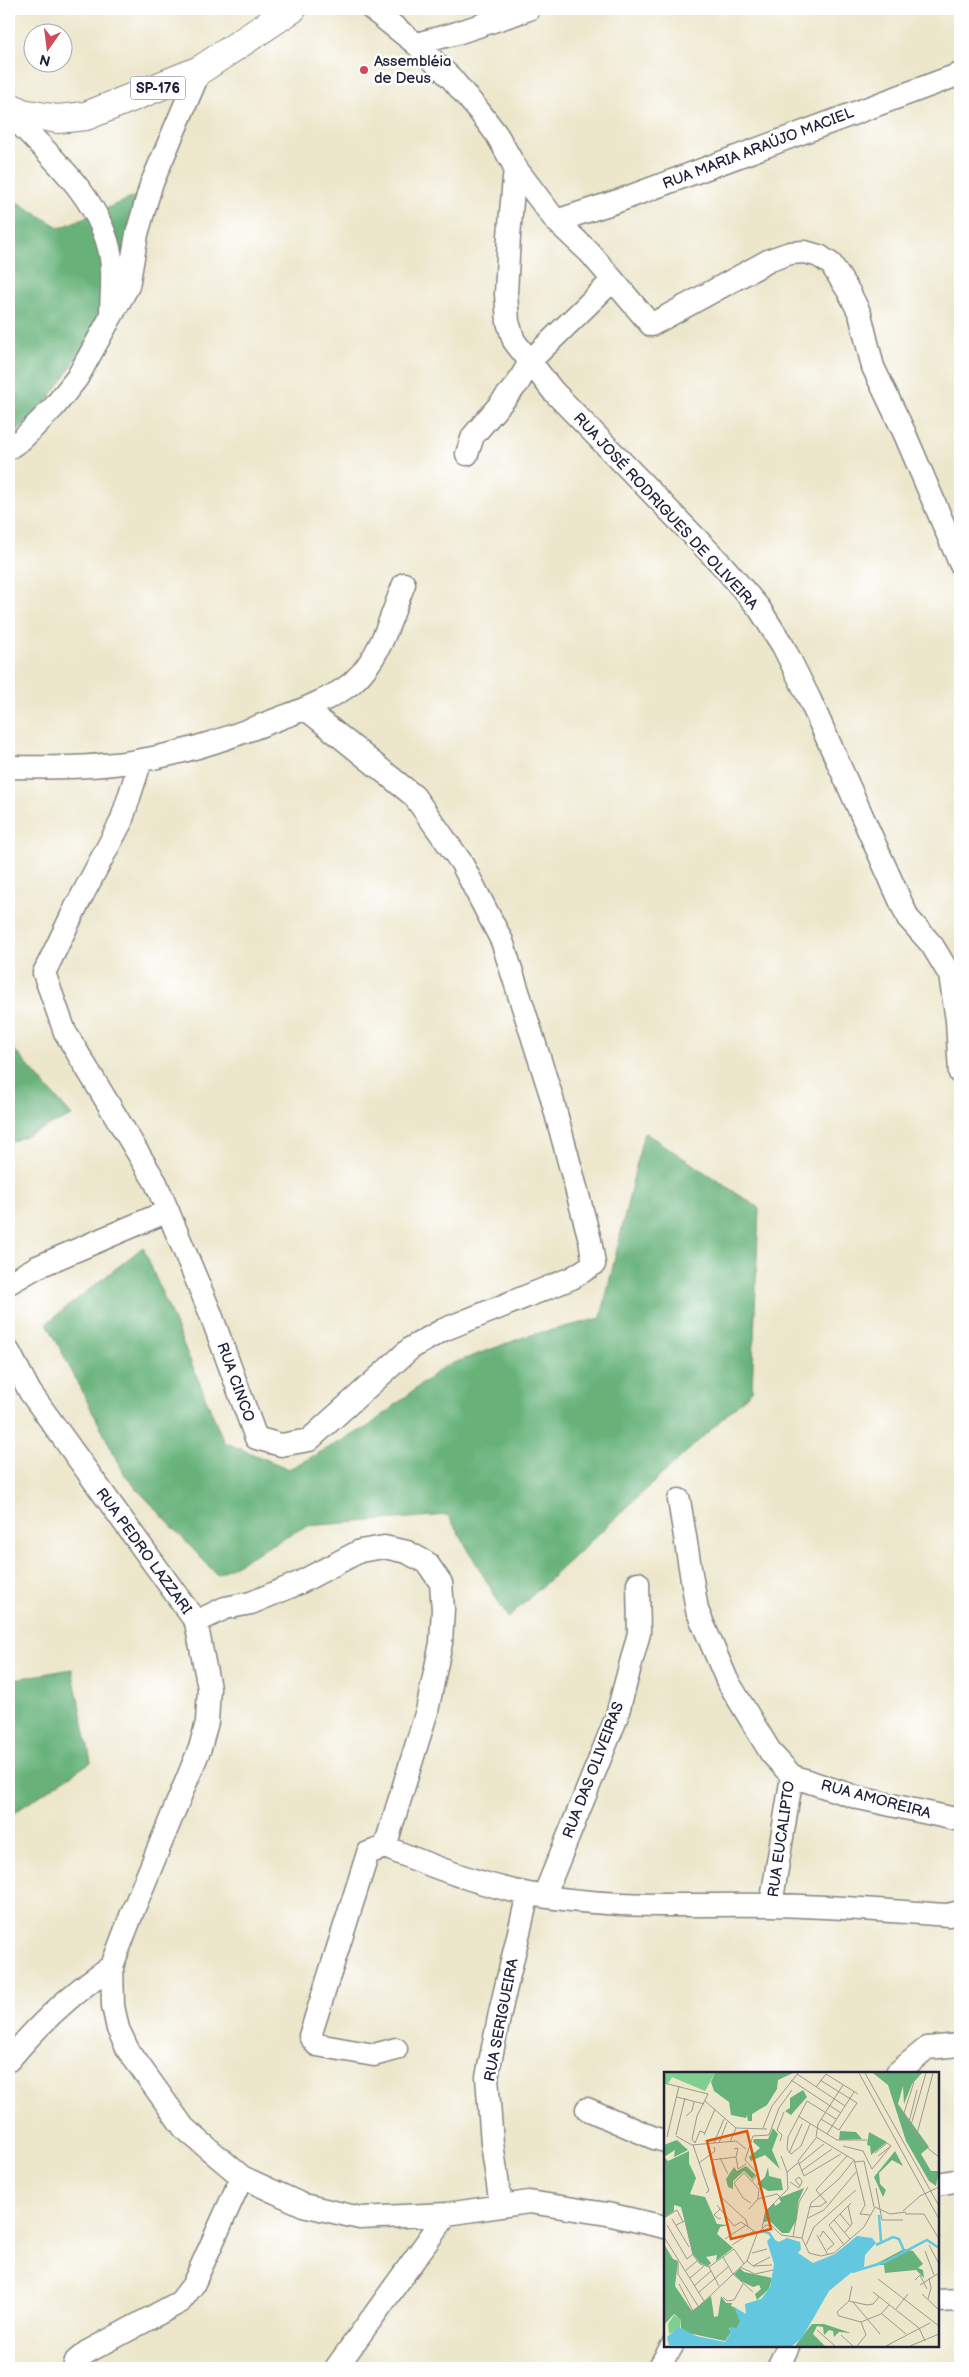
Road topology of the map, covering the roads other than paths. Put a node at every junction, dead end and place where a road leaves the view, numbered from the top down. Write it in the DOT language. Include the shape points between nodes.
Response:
graph roads {
  1 [pos="292,9"];
  2 [pos="372,9"];
  3 [pos="529,9"];
  4 [pos="416,44"];
  5 [pos="200,70"];
  6 [pos="960,74"];
  7 [pos="9,106"];
  8 [pos="9,113"];
  9 [pos="515,167"];
  10 [pos="556,221"];
  11 [pos="612,281"];
  12 [pos="111,316"];
  13 [pos="532,360"];
  14 [pos="9,448"];
  15 [pos="467,454"];
  16 [pos="960,563"];
  17 [pos="404,584"];
  18 [pos="306,709"];
  19 [pos="141,760"];
  20 [pos="9,767"];
  21 [pos="960,1073"];
  22 [pos="168,1211"];
  23 [pos="9,1283"];
  24 [pos="9,1352"];
  25 [pos="679,1500"];
  26 [pos="638,1583"];
  27 [pos="196,1622"];
  28 [pos="792,1776"];
  29 [pos="960,1820"];
  30 [pos="385,1847"];
  31 [pos="536,1895"];
  32 [pos="771,1905"];
  33 [pos="954,1913"];
  34 [pos="112,1966"];
  35 [pos="960,2045"];
  36 [pos="396,2049"];
  37 [pos="9,2060"];
  38 [pos="898,2072"];
  39 [pos="587,2109"];
  40 [pos="664,2140"];
  41 [pos="242,2177"];
  42 [pos="960,2180"];
  43 [pos="939,2184"];
  44 [pos="501,2206"];
  45 [pos="447,2214"];
  46 [pos="664,2227"];
  47 [pos="960,2300"];
  48 [pos="939,2301"];
  49 [pos="671,2347"];
  50 [pos="788,2347"];
  51 [pos="74,2368"];
  52 [pos="336,2368"];
  53 [pos="659,2368"];
  54 [pos="778,2368"];
  1 -- 5 [label="main road, SP-176"];
  2 -- 4 [label="street"];
  3 -- 4 [label="street"];
  4 -- 9 [label="street" via="479,111"];
  5 -- 7 [label="main road, SP-176" via="86,116 58,119 22,113"];
  5 -- 12 [label="street" via="151,185 137,234 128,286"];
  6 -- 10 [label="street, RUA MARIA ARAÚJO MACIEL"];
  8 -- 12 [label="street" via="79,190 101,224 111,258"];
  9 -- 10 [label="street"];
  9 -- 13 [label="street, RUA JOSÉ RODRIGUES DE OLIVEIRA" via="506,294 508,322 514,341"];
  10 -- 11 [label="street" via="590,253"];
  11 -- 13 [label="street"];
  11 -- 16 [label="street" via="652,325 790,252 819,256 831,264 860,314 873,367"];
  12 -- 14 [label="street" via="76,378 54,407"];
  13 -- 15 [label="street" via="518,383 473,436"];
  13 -- 21 [label="street, RUA JOSÉ RODRIGUES DE OLIVEIRA" via="553,391 723,566 759,608 783,646 908,918 932,945 950,975"];
  17 -- 18 [label="street" via="386,634 370,661 353,682"];
  18 -- 19 [label="street" via="239,734"];
  18 -- 22 [label="street, RUA CINCO" via="414,796 461,862 502,941 551,1095 594,1264 572,1278 442,1330 411,1348 309,1440 281,1445 256,1438 210,1312"];
  19 -- 20 [label="street" via="91,766"];
  19 -- 22 [label="street, RUA CINCO" via="121,822 44,973 65,1032 156,1183"];
  22 -- 23 [label="street" via="71,1252"];
  24 -- 27 [label="street, RUA PEDRO LAZZARI" via="30,1392"];
  25 -- 28 [label="street, RUA EUCALIPTO" via="697,1610 727,1680 771,1753"];
  26 -- 31 [label="street, RUA DAS OLIVEIRAS" via="639,1633 616,1719"];
  27 -- 30 [label="street" via="225,1608 251,1603 299,1583 360,1551 384,1547 407,1552 427,1563 441,1583 441,1643 427,1711"];
  27 -- 34 [label="street, RUA PEDRO LAZZARI" via="209,1688 207,1722 200,1748"];
  28 -- 29 [label="street, RUA AMOREIRA" via="859,1798"];
  28 -- 32 [label="street, RUA EUCALIPTO"];
  30 -- 31 [label="street" via="423,1863"];
  30 -- 36 [label="street" via="368,1853 310,2036 317,2045 374,2055"];
  31 -- 32 [label="street" via="622,1906"];
  31 -- 44 [label="street, RUA SERIGUEIRA" via="501,2008 487,2077"];
  32 -- 33 [label="street"];
  34 -- 37 [label="street" via="72,1996"];
  34 -- 41 [label="street" via="113,2006 118,2029 128,2050 184,2128"];
  35 -- 38 [label="street" via="926,2048"];
  39 -- 40 [label="street"];
  41 -- 45 [label="street" via="303,2205 360,2218"];
  41 -- 51 [label="street" via="193,2285 180,2302 87,2352 76,2361"];
  42 -- 43 [label="street"];
  44 -- 45 [label="street"];
  44 -- 46 [label="street" via="529,2202 545,2204"];
  45 -- 52 [label="street"];
  47 -- 48 [label="street"];
  49 -- 53 [label="street"];
  50 -- 54 [label="street"];
}
